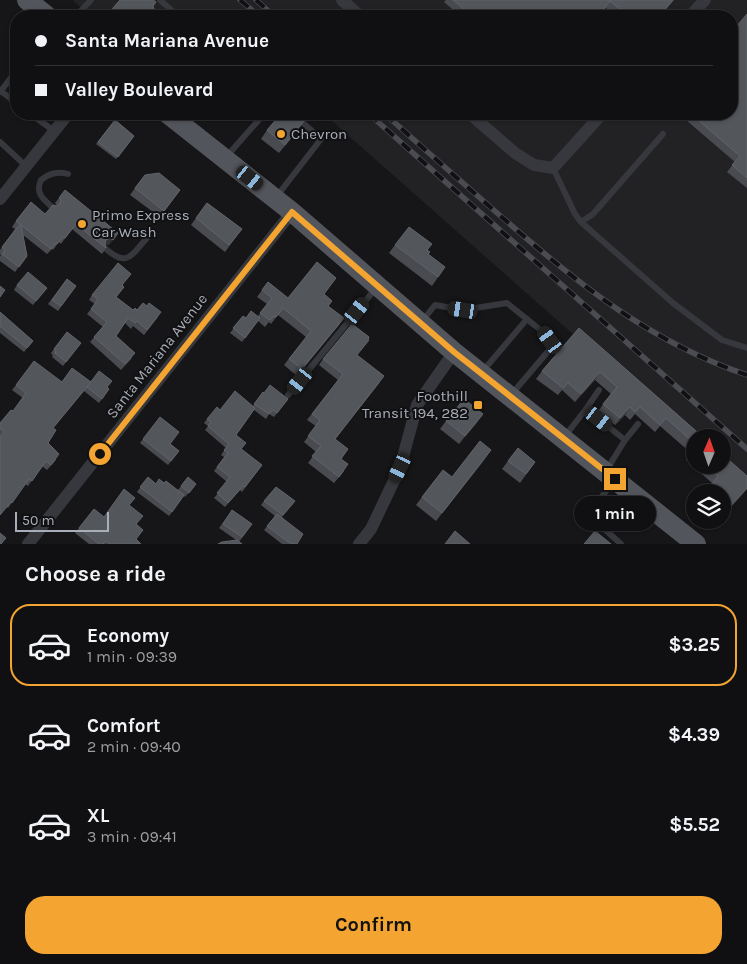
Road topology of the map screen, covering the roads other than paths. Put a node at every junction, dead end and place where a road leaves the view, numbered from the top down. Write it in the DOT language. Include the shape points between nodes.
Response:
graph roads {
  1 [pos="27,0"];
  2 [pos="91,0"];
  3 [pos="160,0"];
  4 [pos="342,0"];
  5 [pos="705,0"];
  6 [pos="40,10"];
  7 [pos="82,10"];
  8 [pos="171,10"];
  9 [pos="353,10"];
  10 [pos="696,10"];
  11 [pos="10,79"];
  12 [pos="1,92"];
  13 [pos="39,120"];
  14 [pos="63,120"];
  15 [pos="177,120"];
  16 [pos="259,120"];
  17 [pos="300,120"];
  18 [pos="477,120"];
  19 [pos="597,120"];
  20 [pos="54,132"];
  21 [pos="663,134"];
  22 [pos="0,142"];
  23 [pos="224,158"];
  24 [pos="26,166"];
  25 [pos="553,168"];
  26 [pos="68,174"];
  27 [pos="275,198"];
  28 [pos="0,199"];
  29 [pos="52,207"];
  30 [pos="292,212"];
  31 [pos="581,222"];
  32 [pos="147,238"];
  33 [pos="106,250"];
  34 [pos="378,286"];
  35 [pos="527,319"];
  36 [pos="421,323"];
  37 [pos="747,348"];
  38 [pos="454,352"];
  39 [pos="481,373"];
  40 [pos="599,390"];
  41 [pos="288,395"];
  42 [pos="511,396"];
  43 [pos="586,409"];
  44 [pos="638,424"];
  45 [pos="563,438"];
  46 [pos="625,440"];
  47 [pos="610,475"];
  48 [pos="687,541"];
  49 [pos="28,544"];
  50 [pos="359,544"];
  51 [pos="621,544"];
  1 -- 6 [label="main road"];
  2 -- 7 [label="lane"];
  3 -- 8 [label="lane"];
  4 -- 9 [label="street"];
  5 -- 10 [label="street"];
  11 -- 12 [label="lane"];
  13 -- 20 [label="lane"];
  14 -- 20 [label="street"];
  15 -- 23 [label="main road"];
  16 -- 23 [label="lane"];
  17 -- 27 [label="lane" via="321,139"];
  18 -- 25 [label="street" via="515,153 534,164"];
  19 -- 25 [label="street"];
  20 -- 24 [label="street"];
  21 -- 31 [label="lane" via="593,214"];
  22 -- 24 [label="lane"];
  23 -- 27 [label="main road"];
  24 -- 28 [label="street"];
  25 -- 31 [label="lane" via="574,214"];
  26 -- 29 [label="lane" via="51,174 41,180 39,194"];
  27 -- 30 [label="main road"];
  30 -- 34 [label="main road"];
  30 -- 49 [label="street, Santa Mariana Avenue"];
  31 -- 37 [label="lane" via="673,303 722,340"];
  32 -- 33 [label="lane" via="130,257 116,258"];
  34 -- 36 [label="main road"];
  34 -- 41 [label="lane"];
  35 -- 36 [label="lane" via="507,303 463,310 436,306"];
  35 -- 39 [label="lane"];
  35 -- 42 [label="lane" via="544,332 550,340 550,348"];
  36 -- 38 [label="main road"];
  38 -- 39 [label="main road"];
  38 -- 50 [label="street" via="417,405 400,468 371,529"];
  39 -- 42 [label="main road"];
  40 -- 43 [label="lane"];
  42 -- 45 [label="main road"];
  43 -- 45 [label="lane"];
  43 -- 46 [label="lane"];
  44 -- 46 [label="lane"];
  45 -- 47 [label="main road"];
  46 -- 47 [label="lane"];
  47 -- 48 [label="main road"];
  47 -- 51 [label="lane" via="590,513"];
}
